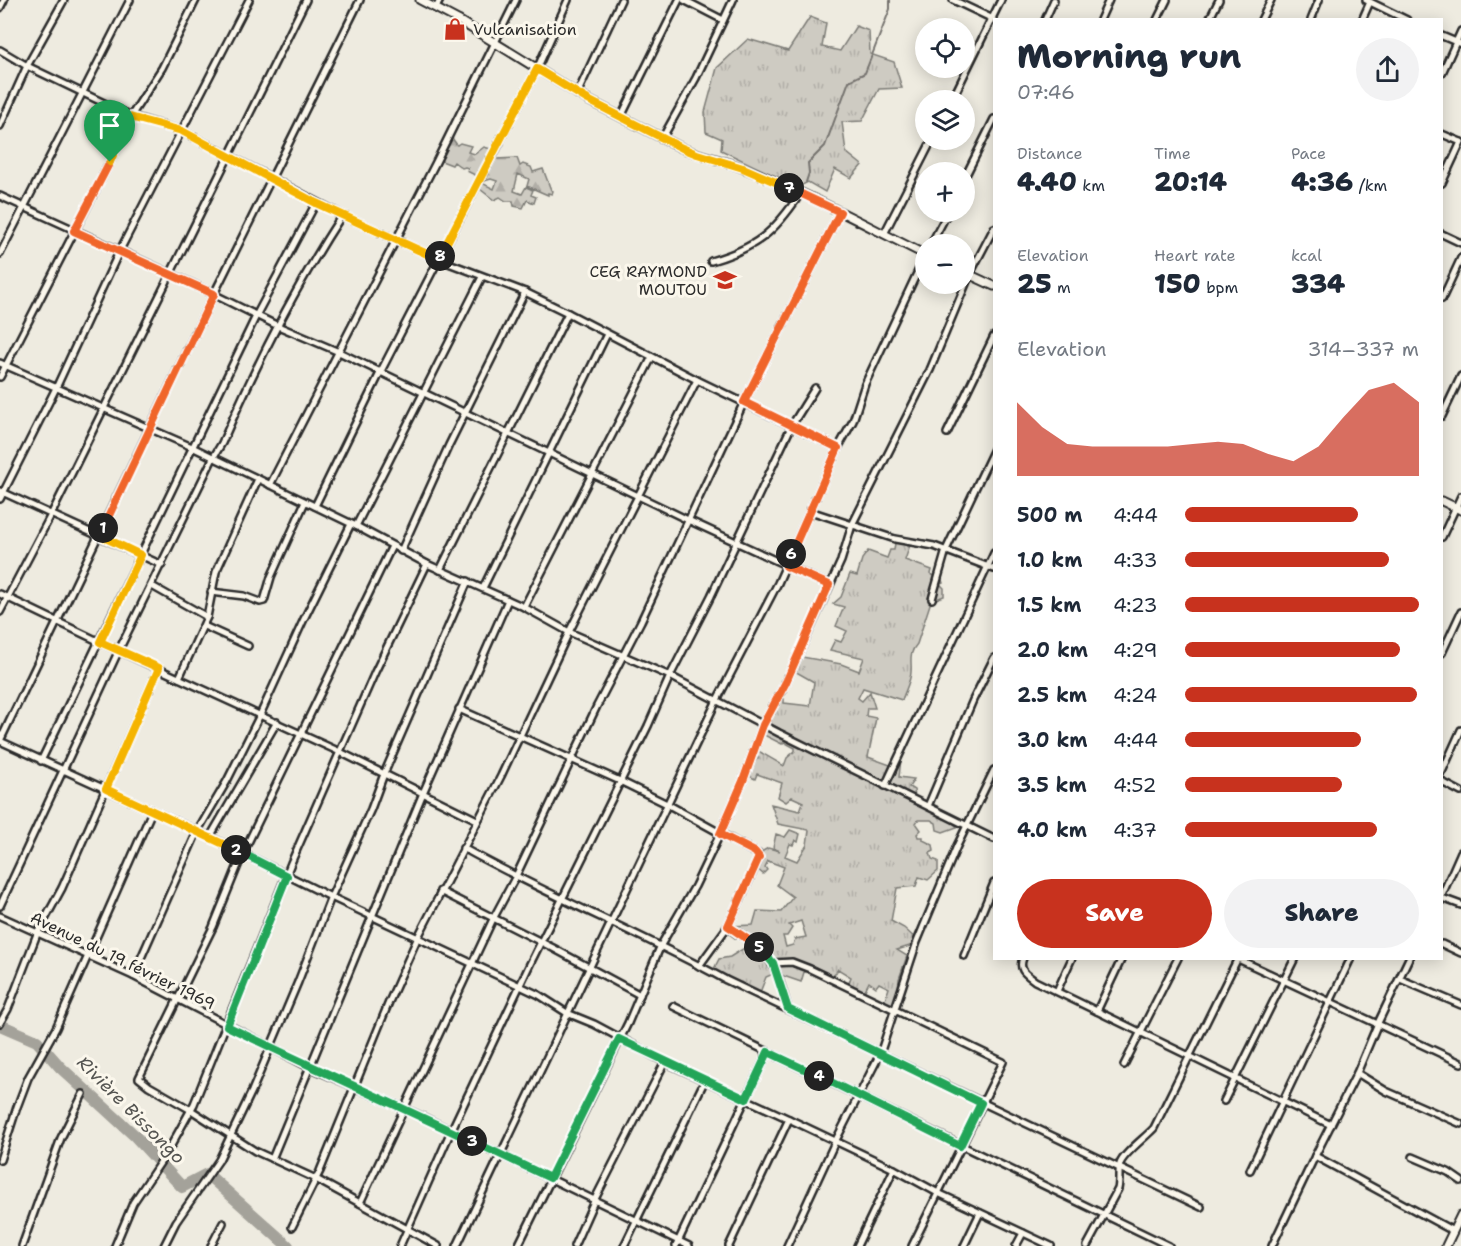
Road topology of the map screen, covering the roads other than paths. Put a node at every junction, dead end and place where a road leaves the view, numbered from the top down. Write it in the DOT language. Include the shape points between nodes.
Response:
graph roads {
  1 [pos="4,0"];
  2 [pos="64,0"];
  3 [pos="130,0"];
  4 [pos="196,0"];
  5 [pos="249,0"];
  6 [pos="306,0"];
  7 [pos="360,0"];
  8 [pos="420,0"];
  9 [pos="440,0"];
  10 [pos="516,0"];
  11 [pos="568,0"];
  12 [pos="621,0"];
  13 [pos="682,0"];
  14 [pos="734,0"];
  15 [pos="953,0"];
  16 [pos="1001,0"];
  17 [pos="1054,0"];
  18 [pos="1109,0"];
  19 [pos="1167,0"];
  20 [pos="1219,0"];
  21 [pos="1271,0"];
  22 [pos="1319,0"];
  23 [pos="1368,1"];
  24 [pos="0,8"];
  25 [pos="436,8"];
  26 [pos="993,18"];
  27 [pos="1046,18"];
  28 [pos="1101,18"];
  29 [pos="1158,18"];
  30 [pos="1210,18"];
  31 [pos="1261,18"];
  32 [pos="1312,18"];
  33 [pos="1363,18"];
  34 [pos="1403,18"];
  35 [pos="993,19"];
  36 [pos="723,20"];
  37 [pos="1461,32"];
  38 [pos="1443,36"];
  39 [pos="495,43"];
  40 [pos="1459,43"];
  41 [pos="0,50"];
  42 [pos="27,66"];
  43 [pos="537,69"];
  44 [pos="1443,71"];
  45 [pos="957,90"];
  46 [pos="81,93"];
  47 [pos="577,94"];
  48 [pos="130,117"];
  49 [pos="621,117"];
  50 [pos="993,121"];
  51 [pos="0,126"];
  52 [pos="182,131"];
  53 [pos="1443,134"];
  54 [pos="663,137"];
  55 [pos="1461,142"];
  56 [pos="927,150"];
  57 [pos="230,155"];
  58 [pos="972,162"];
  59 [pos="270,179"];
  60 [pos="1443,181"];
  61 [pos="800,194"];
  62 [pos="0,196"];
  63 [pos="316,203"];
  64 [pos="24,205"];
  65 [pos="840,212"];
  66 [pos="342,215"];
  67 [pos="993,230"];
  68 [pos="74,231"];
  69 [pos="884,234"];
  70 [pos="1443,234"];
  71 [pos="396,239"];
  72 [pos="1461,243"];
  73 [pos="915,250"];
  74 [pos="119,252"];
  75 [pos="0,254"];
  76 [pos="1461,258"];
  77 [pos="438,259"];
  78 [pos="975,260"];
  79 [pos="711,261"];
  80 [pos="170,274"];
  81 [pos="915,276"];
  82 [pos="482,277"];
  83 [pos="975,277"];
  84 [pos="993,286"];
  85 [pos="525,292"];
  86 [pos="214,294"];
  87 [pos="959,294"];
  88 [pos="1443,296"];
  89 [pos="568,313"];
  90 [pos="257,314"];
  91 [pos="278,326"];
  92 [pos="607,334"];
  93 [pos="993,338"];
  94 [pos="339,352"];
  95 [pos="652,357"];
  96 [pos="3,364"];
  97 [pos="380,373"];
  98 [pos="1461,376"];
  99 [pos="0,377"];
  100 [pos="698,380"];
  101 [pos="56,388"];
  102 [pos="815,388"];
  103 [pos="424,393"];
  104 [pos="744,402"];
  105 [pos="104,408"];
  106 [pos="466,413"];
  107 [pos="1443,414"];
  108 [pos="792,425"];
  109 [pos="150,428"];
  110 [pos="947,432"];
  111 [pos="507,433"];
  112 [pos="192,447"];
  113 [pos="838,448"];
  114 [pos="993,451"];
  115 [pos="549,453"];
  116 [pos="213,458"];
  117 [pos="593,473"];
  118 [pos="258,479"];
  119 [pos="270,485"];
  120 [pos="2,491"];
  121 [pos="639,496"];
  122 [pos="1461,496"];
  123 [pos="0,499"];
  124 [pos="1443,501"];
  125 [pos="305,502"];
  126 [pos="315,506"];
  127 [pos="1458,508"];
  128 [pos="810,512"];
  129 [pos="52,513"];
  130 [pos="688,520"];
  131 [pos="354,525"];
  132 [pos="852,525"];
  133 [pos="99,535"];
  134 [pos="1443,535"];
  135 [pos="737,543"];
  136 [pos="392,546"];
  137 [pos="401,550"];
  138 [pos="946,550"];
  139 [pos="141,555"];
  140 [pos="993,555"];
  141 [pos="427,564"];
  142 [pos="162,565"];
  143 [pos="786,566"];
  144 [pos="988,566"];
  145 [pos="993,568"];
  146 [pos="440,570"];
  147 [pos="468,581"];
  148 [pos="829,585"];
  149 [pos="152,586"];
  150 [pos="483,588"];
  151 [pos="211,592"];
  152 [pos="0,594"];
  153 [pos="7,598"];
  154 [pos="932,599"];
  155 [pos="508,600"];
  156 [pos="524,607"];
  157 [pos="0,612"];
  158 [pos="1461,612"];
  159 [pos="207,617"];
  160 [pos="57,621"];
  161 [pos="204,626"];
  162 [pos="569,632"];
  163 [pos="100,642"];
  164 [pos="248,646"];
  165 [pos="119,650"];
  166 [pos="1443,651"];
  167 [pos="624,655"];
  168 [pos="993,659"];
  169 [pos="159,668"];
  170 [pos="670,676"];
  171 [pos="179,678"];
  172 [pos="717,700"];
  173 [pos="459,709"];
  174 [pos="260,715"];
  175 [pos="277,722"];
  176 [pos="763,725"];
  177 [pos="1461,730"];
  178 [pos="301,734"];
  179 [pos="520,736"];
  180 [pos="0,741"];
  181 [pos="340,752"];
  182 [pos="570,759"];
  183 [pos="41,761"];
  184 [pos="1443,770"];
  185 [pos="63,771"];
  186 [pos="993,772"];
  187 [pos="384,774"];
  188 [pos="620,781"];
  189 [pos="1443,783"];
  190 [pos="885,786"];
  191 [pos="106,789"];
  192 [pos="1461,792"];
  193 [pos="423,793"];
  194 [pos="667,804"];
  195 [pos="928,807"];
  196 [pos="152,811"];
  197 [pos="477,820"];
  198 [pos="968,826"];
  199 [pos="197,832"];
  200 [pos="720,834"];
  201 [pos="210,837"];
  202 [pos="993,838"];
  203 [pos="463,848"];
  204 [pos="1461,852"];
  205 [pos="243,853"];
  206 [pos="287,876"];
  207 [pos="516,876"];
  208 [pos="993,885"];
  209 [pos="441,891"];
  210 [pos="1443,894"];
  211 [pos="1443,896"];
  212 [pos="331,897"];
  213 [pos="563,898"];
  214 [pos="1461,905"];
  215 [pos="0,906"];
  216 [pos="0,916"];
  217 [pos="373,916"];
  218 [pos="493,919"];
  219 [pos="611,922"];
  220 [pos="728,926"];
  221 [pos="37,933"];
  222 [pos="418,938"];
  223 [pos="541,942"];
  224 [pos="1443,944"];
  225 [pos="661,945"];
  226 [pos="1461,953"];
  227 [pos="87,955"];
  228 [pos="964,956"];
  229 [pos="1022,960"];
  230 [pos="1071,960"];
  231 [pos="1121,960"];
  232 [pos="1177,960"];
  233 [pos="1236,960"];
  234 [pos="1239,960"];
  235 [pos="1294,960"];
  236 [pos="1350,960"];
  237 [pos="1408,960"];
  238 [pos="773,963"];
  239 [pos="472,964"];
  240 [pos="699,966"];
  241 [pos="589,968"];
  242 [pos="133,976"];
  243 [pos="1400,979"];
  244 [pos="1285,980"];
  245 [pos="520,986"];
  246 [pos="1057,990"];
  247 [pos="640,995"];
  248 [pos="179,1000"];
  249 [pos="1330,1002"];
  250 [pos="1461,1005"];
  251 [pos="673,1006"];
  252 [pos="788,1009"];
  253 [pos="896,1009"];
  254 [pos="1097,1011"];
  255 [pos="567,1013"];
  256 [pos="0,1023"];
  257 [pos="1377,1023"];
  258 [pos="227,1026"];
  259 [pos="1140,1033"];
  260 [pos="619,1039"];
  261 [pos="270,1047"];
  262 [pos="768,1052"];
  263 [pos="880,1054"];
  264 [pos="1189,1055"];
  265 [pos="665,1062"];
  266 [pos="1461,1063"];
  267 [pos="1124,1065"];
  268 [pos="309,1067"];
  269 [pos="1358,1073"];
  270 [pos="1236,1078"];
  271 [pos="705,1080"];
  272 [pos="354,1087"];
  273 [pos="83,1094"];
  274 [pos="859,1095"];
  275 [pos="746,1099"];
  276 [pos="1224,1101"];
  277 [pos="1284,1101"];
  278 [pos="981,1103"];
  279 [pos="403,1108"];
  280 [pos="191,1110"];
  281 [pos="789,1119"];
  282 [pos="1461,1124"];
  283 [pos="1331,1125"];
  284 [pos="451,1131"];
  285 [pos="232,1135"];
  286 [pos="835,1142"];
  287 [pos="960,1146"];
  288 [pos="500,1154"];
  289 [pos="1315,1156"];
  290 [pos="1413,1157"];
  291 [pos="272,1159"];
  292 [pos="0,1160"];
  293 [pos="894,1169"];
  294 [pos="1120,1169"];
  295 [pos="1250,1170"];
  296 [pos="550,1178"];
  297 [pos="316,1179"];
  298 [pos="1461,1181"];
  299 [pos="938,1193"];
  300 [pos="595,1199"];
  301 [pos="360,1203"];
  302 [pos="1201,1207"];
  303 [pos="980,1213"];
  304 [pos="1103,1215"];
  305 [pos="1461,1215"];
  306 [pos="636,1220"];
  307 [pos="223,1223"];
  308 [pos="292,1227"];
  309 [pos="407,1230"];
  310 [pos="1453,1230"];
  311 [pos="1023,1233"];
  312 [pos="677,1244"];
  313 [pos="22,1246"];
  314 [pos="115,1246"];
  315 [pos="164,1246"];
  316 [pos="211,1246"];
  317 [pos="400,1246"];
  318 [pos="438,1246"];
  319 [pos="457,1246"];
  320 [pos="518,1246"];
  321 [pos="574,1246"];
  322 [pos="624,1246"];
  323 [pos="689,1246"];
  324 [pos="729,1246"];
  325 [pos="787,1246"];
  326 [pos="857,1246"];
  327 [pos="912,1246"];
  328 [pos="964,1246"];
  329 [pos="1016,1246"];
  330 [pos="1051,1246"];
  331 [pos="1087,1246"];
  332 [pos="1169,1246"];
  333 [pos="1272,1246"];
  334 [pos="1446,1246"];
  1 -- 24 [label="street"];
  2 -- 42 [label="street"];
  3 -- 46 [label="street"];
  4 -- 48 [label="street" via="162,68"];
  5 -- 52 [label="street"];
  6 -- 57 [label="street"];
  7 -- 59 [label="street"];
  8 -- 25 [label="street"];
  9 -- 25 [label="street"];
  10 -- 39 [label="street"];
  11 -- 43 [label="street"];
  12 -- 47 [label="street"];
  13 -- 36 [label="street"];
  13 -- 49 [label="street"];
  14 -- 36 [label="street"];
  15 -- 35 [label="street"];
  16 -- 26 [label="street"];
  17 -- 27 [label="street"];
  18 -- 28 [label="street"];
  19 -- 29 [label="street"];
  20 -- 30 [label="street"];
  21 -- 31 [label="street"];
  22 -- 32 [label="street"];
  23 -- 33 [label="street"];
  23 -- 34 [label="street"];
  25 -- 39 [label="street"];
  35 -- 45 [label="street"];
  36 -- 54 [label="street"];
  37 -- 40 [label="street"];
  38 -- 40 [label="street"];
  39 -- 43 [label="street"];
  39 -- 71 [label="street"];
  40 -- 44 [label="street"];
  41 -- 42 [label="street"];
  42 -- 46 [label="street"];
  42 -- 51 [label="street"];
  43 -- 47 [label="street"];
  43 -- 77 [label="street"];
  46 -- 48 [label="street"];
  46 -- 64 [label="street"];
  47 -- 49 [label="street"];
  48 -- 52 [label="street"];
  48 -- 68 [label="street"];
  49 -- 54 [label="street"];
  50 -- 58 [label="street"];
  52 -- 57 [label="street"];
  52 -- 74 [label="street"];
  53 -- 55 [label="street"];
  54 -- 61 [label="street"];
  55 -- 60 [label="street"];
  56 -- 69 [label="street"];
  57 -- 59 [label="street"];
  57 -- 80 [label="street"];
  59 -- 63 [label="street"];
  59 -- 86 [label="street"];
  61 -- 65 [label="street"];
  61 -- 79 [label="street" via="762,238 737,253"];
  62 -- 64 [label="street"];
  63 -- 66 [label="street"];
  63 -- 90 [label="street"];
  64 -- 68 [label="street"];
  64 -- 75 [label="street"];
  65 -- 69 [label="street"];
  65 -- 104 [label="street"];
  66 -- 71 [label="street"];
  66 -- 91 [label="street"];
  67 -- 78 [label="street"];
  68 -- 74 [label="street"];
  68 -- 96 [label="street"];
  69 -- 73 [label="street"];
  70 -- 72 [label="street"];
  71 -- 77 [label="street"];
  71 -- 94 [label="street"];
  74 -- 80 [label="street"];
  74 -- 101 [label="street"];
  76 -- 88 [label="street"];
  77 -- 82 [label="street"];
  77 -- 97 [label="street"];
  80 -- 86 [label="street"];
  80 -- 105 [label="street"];
  81 -- 113 [label="street"];
  82 -- 85 [label="street"];
  82 -- 103 [label="street"];
  83 -- 84 [label="street"];
  85 -- 89 [label="street"];
  85 -- 106 [label="street"];
  86 -- 90 [label="street"];
  86 -- 109 [label="street"];
  87 -- 132 [label="street" via="930,370"];
  89 -- 92 [label="street"];
  89 -- 111 [label="street"];
  90 -- 91 [label="street"];
  90 -- 112 [label="street"];
  91 -- 94 [label="street"];
  91 -- 116 [label="street"];
  92 -- 95 [label="street"];
  92 -- 115 [label="street"];
  93 -- 110 [label="street"];
  94 -- 97 [label="street"];
  94 -- 119 [label="street"];
  95 -- 100 [label="street"];
  95 -- 117 [label="street"];
  96 -- 99 [label="street"];
  96 -- 101 [label="street"];
  97 -- 103 [label="street"];
  97 -- 126 [label="street"];
  98 -- 107 [label="street"];
  100 -- 104 [label="street"];
  100 -- 121 [label="street"];
  101 -- 105 [label="street"];
  101 -- 120 [label="street"];
  102 -- 108 [label="street"];
  103 -- 106 [label="street"];
  103 -- 131 [label="street"];
  104 -- 108 [label="street"];
  104 -- 130 [label="street"];
  105 -- 109 [label="street"];
  105 -- 129 [label="street"];
  106 -- 111 [label="street"];
  106 -- 137 [label="street"];
  108 -- 113 [label="street"];
  108 -- 135 [label="street"];
  109 -- 112 [label="street"];
  109 -- 133 [label="street"];
  111 -- 115 [label="street"];
  111 -- 146 [label="street"];
  112 -- 116 [label="street"];
  112 -- 139 [label="street"];
  113 -- 128 [label="street"];
  114 -- 138 [label="street"];
  115 -- 117 [label="street"];
  115 -- 150 [label="street"];
  116 -- 118 [label="street"];
  116 -- 142 [label="street"];
  117 -- 121 [label="street"];
  117 -- 156 [label="street"];
  118 -- 119 [label="street"];
  118 -- 151 [label="street"];
  119 -- 125 [label="street"];
  120 -- 123 [label="street"];
  120 -- 129 [label="street"];
  121 -- 130 [label="street"];
  121 -- 162 [label="street"];
  122 -- 127 [label="street"];
  124 -- 127 [label="street"];
  125 -- 126 [label="street"];
  125 -- 151 [label="street" via="270,577 264,601"];
  126 -- 131 [label="street"];
  127 -- 134 [label="street"];
  128 -- 132 [label="street"];
  128 -- 143 [label="street"];
  129 -- 133 [label="street"];
  129 -- 153 [label="street"];
  130 -- 135 [label="street"];
  130 -- 167 [label="street"];
  131 -- 136 [label="street"];
  131 -- 174 [label="street" via="304,619"];
  132 -- 138 [label="street"];
  132 -- 148 [label="street"];
  133 -- 139 [label="street"];
  133 -- 160 [label="street"];
  135 -- 143 [label="street"];
  135 -- 170 [label="street"];
  136 -- 137 [label="street"];
  136 -- 178 [label="street"];
  137 -- 141 [label="street"];
  138 -- 144 [label="street"];
  138 -- 154 [label="street"];
  139 -- 142 [label="street"];
  139 -- 163 [label="street"];
  140 -- 144 [label="street"];
  141 -- 146 [label="street"];
  141 -- 181 [label="street"];
  142 -- 149 [label="street"];
  143 -- 148 [label="street"];
  143 -- 172 [label="street"];
  144 -- 145 [label="street"];
  144 -- 190 [label="street"];
  146 -- 147 [label="street"];
  147 -- 150 [label="street"];
  147 -- 187 [label="street"];
  148 -- 176 [label="street"];
  149 -- 159 [label="street"];
  149 -- 165 [label="street"];
  150 -- 155 [label="street"];
  151 -- 159 [label="street"];
  152 -- 153 [label="street"];
  153 -- 157 [label="street"];
  153 -- 160 [label="street"];
  155 -- 156 [label="street"];
  155 -- 173 [label="street"];
  156 -- 162 [label="street"];
  158 -- 166 [label="street"];
  159 -- 161 [label="street"];
  160 -- 163 [label="street"];
  160 -- 180 [label="street"];
  161 -- 164 [label="street"];
  161 -- 171 [label="street"];
  162 -- 167 [label="street"];
  162 -- 179 [label="street"];
  163 -- 165 [label="street"];
  163 -- 183 [label="street"];
  165 -- 169 [label="street"];
  165 -- 185 [label="street"];
  167 -- 170 [label="street"];
  167 -- 182 [label="street"];
  168 -- 195 [label="street"];
  169 -- 171 [label="street"];
  169 -- 191 [label="street"];
  170 -- 172 [label="street"];
  170 -- 188 [label="street"];
  171 -- 174 [label="street"];
  172 -- 176 [label="street"];
  172 -- 194 [label="street"];
  173 -- 179 [label="street"];
  173 -- 193 [label="street"];
  174 -- 175 [label="street"];
  174 -- 199 [label="street"];
  175 -- 178 [label="street"];
  175 -- 201 [label="street"];
  176 -- 190 [label="street"];
  176 -- 200 [label="street"];
  177 -- 184 [label="street"];
  178 -- 181 [label="street"];
  178 -- 205 [label="street"];
  179 -- 182 [label="street"];
  179 -- 197 [label="street"];
  180 -- 183 [label="street"];
  181 -- 187 [label="street"];
  181 -- 206 [label="street"];
  182 -- 188 [label="street"];
  182 -- 207 [label="street"];
  183 -- 185 [label="street"];
  185 -- 191 [label="street"];
  185 -- 215 [label="street"];
  186 -- 198 [label="street"];
  187 -- 193 [label="street"];
  187 -- 212 [label="street"];
  188 -- 194 [label="street"];
  188 -- 213 [label="street"];
  189 -- 192 [label="street"];
  190 -- 195 [label="street"];
  191 -- 196 [label="street"];
  191 -- 221 [label="street" via="62,888"];
  193 -- 197 [label="street"];
  193 -- 217 [label="street"];
  194 -- 200 [label="street"];
  194 -- 219 [label="street"];
  195 -- 198 [label="street"];
  196 -- 199 [label="street"];
  196 -- 227 [label="street"];
  197 -- 203 [label="street"];
  198 -- 202 [label="street"];
  198 -- 253 [label="street" via="916,942"];
  199 -- 201 [label="street"];
  199 -- 242 [label="street"];
  200 -- 220 [label="street" via="759,857"];
  200 -- 225 [label="street"];
  201 -- 205 [label="street"];
  203 -- 207 [label="street"];
  203 -- 209 [label="street"];
  204 -- 210 [label="street"];
  205 -- 206 [label="street"];
  205 -- 248 [label="street"];
  206 -- 212 [label="street"];
  206 -- 258 [label="street"];
  207 -- 213 [label="street"];
  207 -- 218 [label="street"];
  208 -- 228 [label="street"];
  209 -- 218 [label="street"];
  209 -- 222 [label="street"];
  211 -- 214 [label="street"];
  212 -- 217 [label="street"];
  212 -- 261 [label="street"];
  213 -- 219 [label="street"];
  213 -- 223 [label="street"];
  216 -- 221 [label="street, Avenue du 19 février 1969"];
  217 -- 222 [label="street"];
  217 -- 268 [label="street"];
  218 -- 223 [label="street"];
  218 -- 239 [label="street"];
  219 -- 225 [label="street"];
  219 -- 241 [label="street"];
  220 -- 238 [label="street" via="754,942"];
  220 -- 240 [label="street"];
  221 -- 227 [label="street, Avenue du 19 février 1969"];
  221 -- 256 [label="street"];
  222 -- 239 [label="street"];
  222 -- 272 [label="street"];
  223 -- 241 [label="street"];
  223 -- 245 [label="street"];
  224 -- 226 [label="street"];
  225 -- 240 [label="street"];
  225 -- 247 [label="street"];
  227 -- 242 [label="street, Avenue du 19 février 1969"];
  227 -- 292 [label="street" via="56,1028 28,1078"];
  229 -- 246 [label="street" via="1022,970 1035,981"];
  230 -- 246 [label="street"];
  231 -- 254 [label="street"];
  232 -- 259 [label="street"];
  233 -- 264 [label="street"];
  234 -- 244 [label="street"];
  235 -- 244 [label="street"];
  236 -- 249 [label="street"];
  237 -- 243 [label="street"];
  238 -- 252 [label="street"];
  238 -- 253 [label="street" via="801,966"];
  239 -- 245 [label="street"];
  239 -- 279 [label="street"];
  240 -- 252 [label="street"];
  241 -- 247 [label="street"];
  241 -- 255 [label="street"];
  242 -- 248 [label="street, Avenue du 19 février 1969"];
  243 -- 250 [label="street"];
  243 -- 257 [label="street"];
  244 -- 249 [label="street"];
  244 -- 270 [label="street"];
  245 -- 255 [label="street"];
  245 -- 284 [label="street"];
  246 -- 254 [label="street"];
  247 -- 260 [label="street"];
  248 -- 258 [label="street, Avenue du 19 février 1969"];
  248 -- 280 [label="street" via="140,1078"];
  249 -- 257 [label="street"];
  249 -- 277 [label="street"];
  251 -- 262 [label="street"];
  252 -- 263 [label="street"];
  253 -- 263 [label="street"];
  253 -- 278 [label="street" via="1003,1062"];
  254 -- 259 [label="street"];
  255 -- 260 [label="street"];
  255 -- 288 [label="street"];
  257 -- 266 [label="street"];
  257 -- 269 [label="street"];
  258 -- 261 [label="street, Avenue du 19 février 1969"];
  258 -- 280 [label="street"];
  259 -- 264 [label="street"];
  259 -- 267 [label="street"];
  260 -- 265 [label="street"];
  260 -- 296 [label="street"];
  261 -- 268 [label="street, Avenue du 19 février 1969"];
  261 -- 285 [label="street"];
  262 -- 274 [label="street"];
  262 -- 275 [label="street"];
  263 -- 274 [label="street"];
  263 -- 278 [label="street"];
  264 -- 270 [label="street"];
  264 -- 294 [label="street" via="1154,1128 1120,1163"];
  265 -- 271 [label="street"];
  265 -- 300 [label="street"];
  268 -- 272 [label="street, Avenue du 19 février 1969"];
  268 -- 291 [label="street"];
  269 -- 282 [label="street" via="1386,1091"];
  269 -- 283 [label="street"];
  270 -- 276 [label="street"];
  270 -- 277 [label="street"];
  271 -- 275 [label="street"];
  271 -- 306 [label="street"];
  272 -- 279 [label="street, Avenue du 19 février 1969"];
  272 -- 297 [label="street"];
  273 -- 313 [label="street" via="61,1138"];
  274 -- 286 [label="street"];
  274 -- 287 [label="street"];
  275 -- 281 [label="street"];
  275 -- 312 [label="street"];
  277 -- 283 [label="street"];
  277 -- 295 [label="street"];
  278 -- 287 [label="street"];
  278 -- 294 [label="street"];
  279 -- 284 [label="street, Avenue du 19 février 1969"];
  279 -- 301 [label="street"];
  280 -- 285 [label="street"];
  280 -- 314 [label="street" via="133,1203"];
  281 -- 286 [label="street"];
  281 -- 324 [label="street"];
  283 -- 289 [label="street"];
  284 -- 288 [label="street, Avenue du 19 février 1969"];
  284 -- 309 [label="street"];
  285 -- 291 [label="street"];
  285 -- 315 [label="street"];
  286 -- 293 [label="street"];
  286 -- 325 [label="street"];
  287 -- 299 [label="street"];
  287 -- 304 [label="street"];
  288 -- 296 [label="street, Avenue du 19 février 1969"];
  288 -- 319 [label="street"];
  289 -- 310 [label="street"];
  289 -- 333 [label="street"];
  290 -- 298 [label="street"];
  291 -- 297 [label="street"];
  293 -- 299 [label="street"];
  293 -- 326 [label="street"];
  294 -- 302 [label="street"];
  294 -- 304 [label="street" via="1118,1189"];
  296 -- 300 [label="street, Avenue du 19 février 1969"];
  296 -- 320 [label="street"];
  297 -- 301 [label="street"];
  297 -- 308 [label="street"];
  299 -- 303 [label="street"];
  299 -- 327 [label="street"];
  300 -- 306 [label="street, Avenue du 19 février 1969"];
  300 -- 321 [label="street"];
  301 -- 309 [label="street"];
  303 -- 311 [label="street"];
  303 -- 328 [label="street"];
  304 -- 331 [label="street"];
  304 -- 332 [label="street"];
  305 -- 310 [label="street"];
  306 -- 312 [label="street, Avenue du 19 février 1969"];
  306 -- 322 [label="street"];
  307 -- 316 [label="street"];
  309 -- 317 [label="street"];
  309 -- 318 [label="street"];
  310 -- 334 [label="street"];
  311 -- 329 [label="street"];
  311 -- 330 [label="street"];
  312 -- 323 [label="street, Avenue du 19 février 1969"];
}
